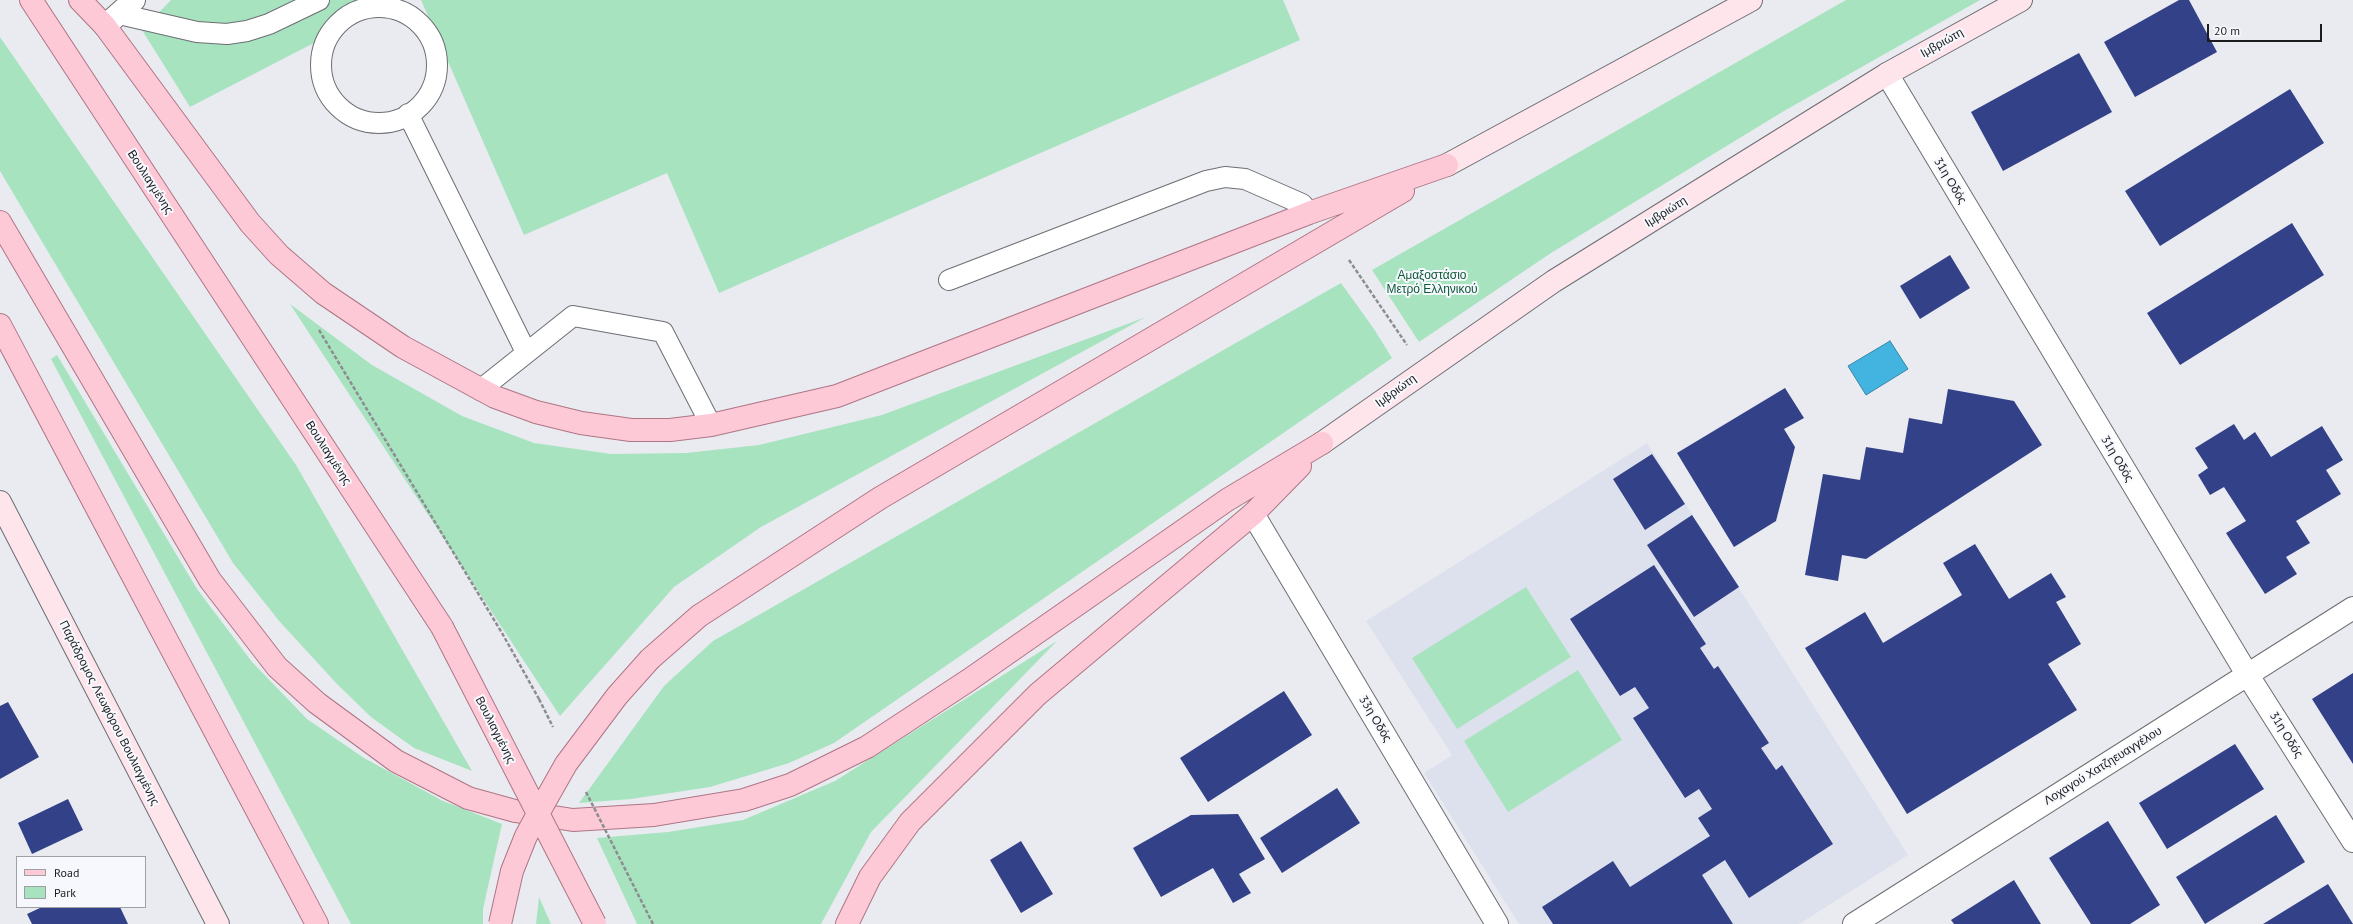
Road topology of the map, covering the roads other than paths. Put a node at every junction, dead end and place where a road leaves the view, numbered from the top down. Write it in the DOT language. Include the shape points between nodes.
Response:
graph roads {
  1 [pos="31,0"];
  2 [pos="80,0"];
  3 [pos="319,0"];
  4 [pos="1751,0"];
  5 [pos="2021,0"];
  6 [pos="119,13"];
  7 [pos="1887,74"];
  8 [pos="408,114"];
  9 [pos="1447,165"];
  10 [pos="1309,213"];
  11 [pos="0,222"];
  12 [pos="949,280"];
  13 [pos="0,325"];
  14 [pos="526,352"];
  15 [pos="480,390"];
  16 [pos="711,425"];
  17 [pos="1322,443"];
  18 [pos="0,502"];
  19 [pos="1252,514"];
  20 [pos="2353,608"];
  21 [pos="2247,674"];
  22 [pos="2353,841"];
  23 [pos="218,924"];
  24 [pos="317,924"];
  25 [pos="500,924"];
  26 [pos="595,924"];
  27 [pos="847,924"];
  28 [pos="1497,924"];
  29 [pos="1854,924"];
  1 -- 26 [label="main road, Βουλιαγμένης, bridge" via="442,627"];
  2 -- 6 [label="main road"];
  3 -- 6 [label="lane" via="269,24 227,34 197,32"];
  4 -- 9 [label="street"];
  5 -- 7 [label="street, Ιμβριώτη"];
  6 -- 15 [label="main road" via="250,223 280,255 323,293 354,315 403,347"];
  7 -- 17 [label="street, Ιμβριώτη" via="1554,281"];
  7 -- 21 [label="street, 31η Οδός"];
  8 -- 8 [label="lane" via="422,106 435,83 438,57 428,32 410,14 384,6 358,9 336,24 323,46 320,72 329,97 348,115 374,124 400,120"];
  8 -- 14 [label="lane"];
  9 -- 10 [label="main road"];
  9 -- 25 [label="main road, bridge" via="880,498 699,616 650,659 617,696 575,752 526,836 512,871"];
  10 -- 12 [label="lane" via="1302,204 1245,180 1225,177 1206,181"];
  10 -- 16 [label="main road" via="836,396"];
  11 -- 17 [label="main road" via="210,580 278,667 317,703 396,761 468,798 515,811 573,820 647,816 744,800 790,785 867,747 969,680 1227,500"];
  13 -- 24 [label="main road"];
  14 -- 15 [label="lane"];
  14 -- 16 [label="lane" via="573,316 662,332"];
  15 -- 16 [label="main road" via="536,412 581,423 631,430 670,430"];
  17 -- 19 [label="main road"];
  18 -- 23 [label="street, Παράδρομος Λεωφόρου Βουλιαγμένης"];
  19 -- 27 [label="main road" via="1038,694 915,816 870,876"];
  19 -- 28 [label="street, 33η Οδός"];
  20 -- 21 [label="street, Λοχαγού Χατζηευαγγέλου"];
  21 -- 22 [label="street, 31η Οδός"];
  21 -- 29 [label="street, Λοχαγού Χατζηευαγγέλου"];
}
